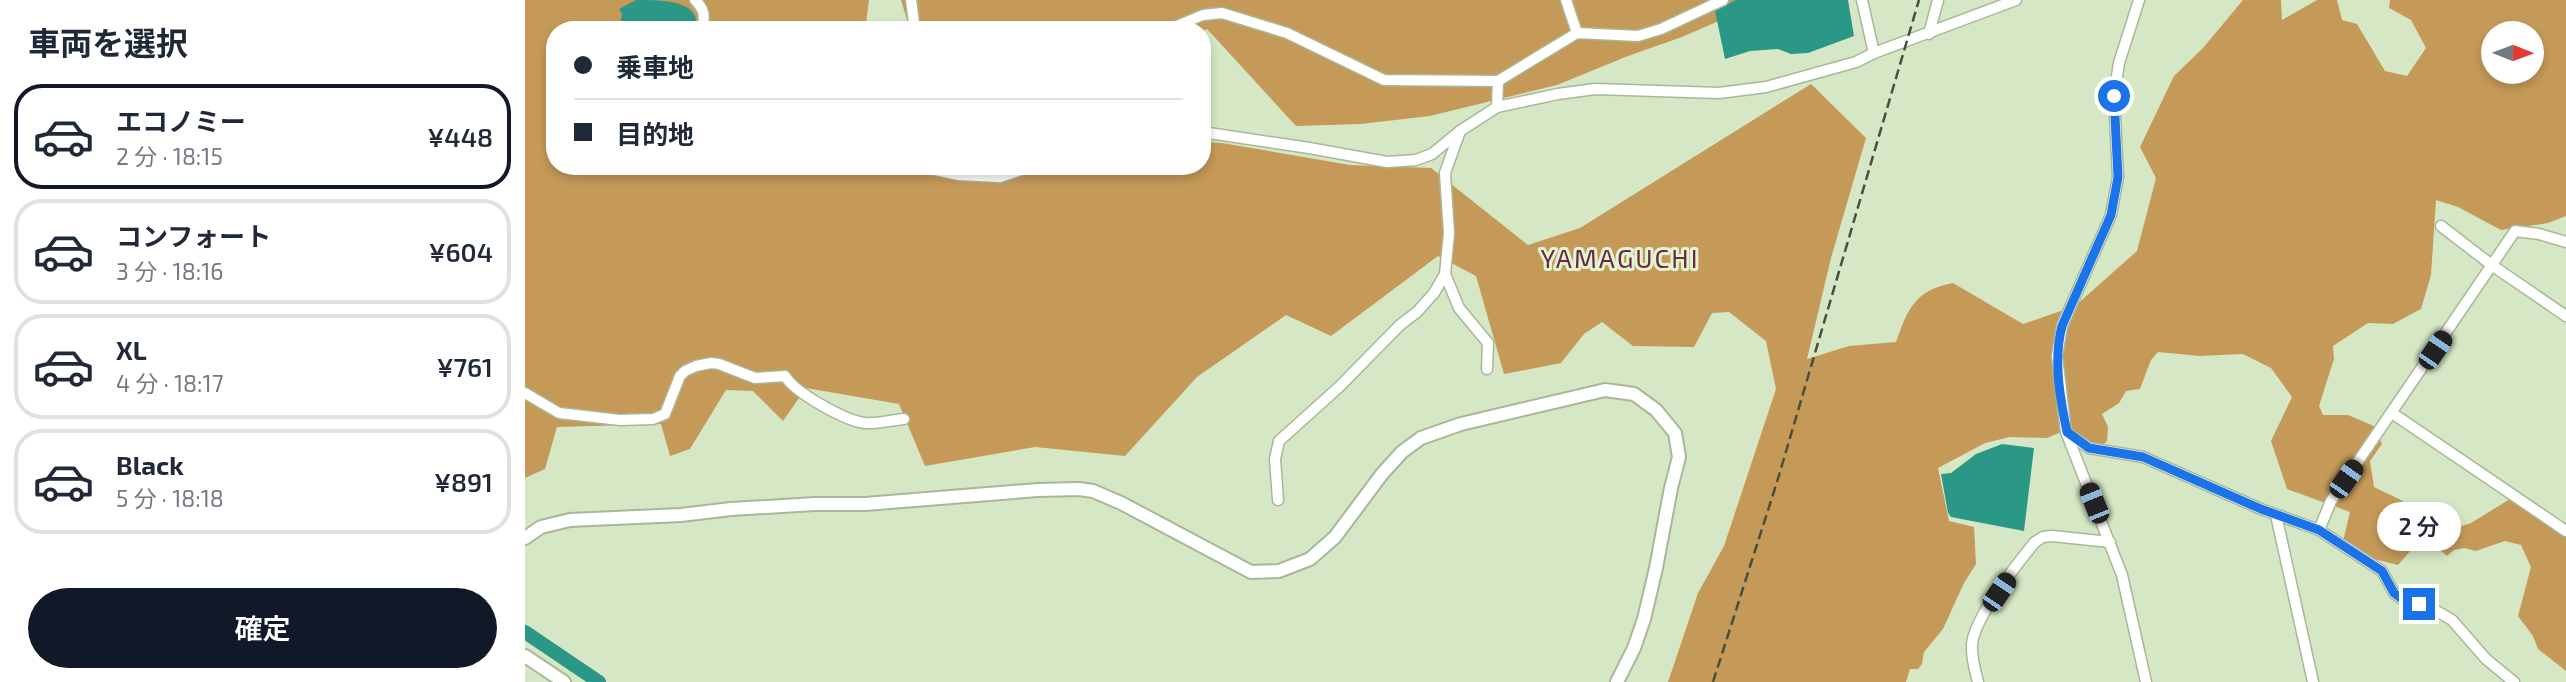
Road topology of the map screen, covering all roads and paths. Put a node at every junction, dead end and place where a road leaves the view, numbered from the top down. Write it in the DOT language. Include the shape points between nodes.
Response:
graph roads {
  1 [pos="695,0"];
  2 [pos="911,0"];
  3 [pos="1566,0"];
  4 [pos="1723,0"];
  5 [pos="1862,0"];
  6 [pos="1938,0"];
  7 [pos="2016,0"];
  8 [pos="2139,0"];
  9 [pos="704,21"];
  10 [pos="914,21"];
  11 [pos="1189,21"];
  12 [pos="1577,33"];
  13 [pos="1929,34"];
  14 [pos="1874,53"];
  15 [pos="1498,81"];
  16 [pos="1497,107"];
  17 [pos="1460,131"];
  18 [pos="1211,133"];
  19 [pos="955,175"];
  20 [pos="1006,175"];
  21 [pos="2441,226"];
  22 [pos="2566,242"];
  23 [pos="2493,266"];
  24 [pos="1445,274"];
  25 [pos="2566,316"];
  26 [pos="1487,369"];
  27 [pos="525,393"];
  28 [pos="2392,413"];
  29 [pos="904,419"];
  30 [pos="2067,432"];
  31 [pos="1278,500"];
  32 [pos="2276,515"];
  33 [pos="2319,530"];
  34 [pos="2566,531"];
  35 [pos="525,538"];
  36 [pos="2110,542"];
  37 [pos="525,656"];
  38 [pos="564,682"];
  39 [pos="1617,682"];
  40 [pos="1978,682"];
  41 [pos="2146,682"];
  42 [pos="2312,682"];
  43 [pos="2513,682"];
  1 -- 9 [label="street" via="702,6"];
  2 -- 10 [label="street"];
  3 -- 12 [label="street"];
  4 -- 12 [label="street" via="1638,37"];
  5 -- 14 [label="street"];
  6 -- 13 [label="street"];
  7 -- 13 [label="street"];
  8 -- 30 [label="street" via="2119,62 2114,96 2118,177 2111,215 2059,340"];
  11 -- 15 [label="street" via="1222,13 1239,17 1314,45 1384,80"];
  12 -- 15 [label="street"];
  13 -- 14 [label="street"];
  14 -- 16 [label="street" via="1766,87 1719,93 1595,89"];
  15 -- 16 [label="street"];
  16 -- 17 [label="street"];
  17 -- 18 [label="street" via="1432,154 1387,162"];
  17 -- 24 [label="street" via="1445,173 1449,233"];
  19 -- 20 [label="street"];
  21 -- 23 [label="street"];
  22 -- 23 [label="street" via="2515,231"];
  23 -- 25 [label="street"];
  23 -- 28 [label="street"];
  24 -- 26 [label="street" via="1459,308 1487,342"];
  24 -- 31 [label="street" via="1417,312 1279,441 1275,459"];
  27 -- 29 [label="street" via="559,413 653,419 666,414 685,371 711,363 755,378 785,376 809,399 865,423"];
  28 -- 33 [label="street" via="2331,501"];
  28 -- 34 [label="street"];
  30 -- 32 [label="street" via="2089,448 2143,457"];
  30 -- 36 [label="street"];
  32 -- 33 [label="street"];
  32 -- 42 [label="street"];
  33 -- 43 [label="street" via="2382,571 2402,599 2452,620"];
  35 -- 39 [label="street" via="541,527 570,520 1079,489 1121,503 1251,572 1279,572 1310,559 1335,537 1382,474 1421,438 1605,390 1634,394 1656,410 1675,433 1679,457 1644,619"];
  36 -- 40 [label="street" via="2047,536 2035,542 1987,609 1973,638"];
  36 -- 41 [label="street"];
  37 -- 38 [label="street"];
}
